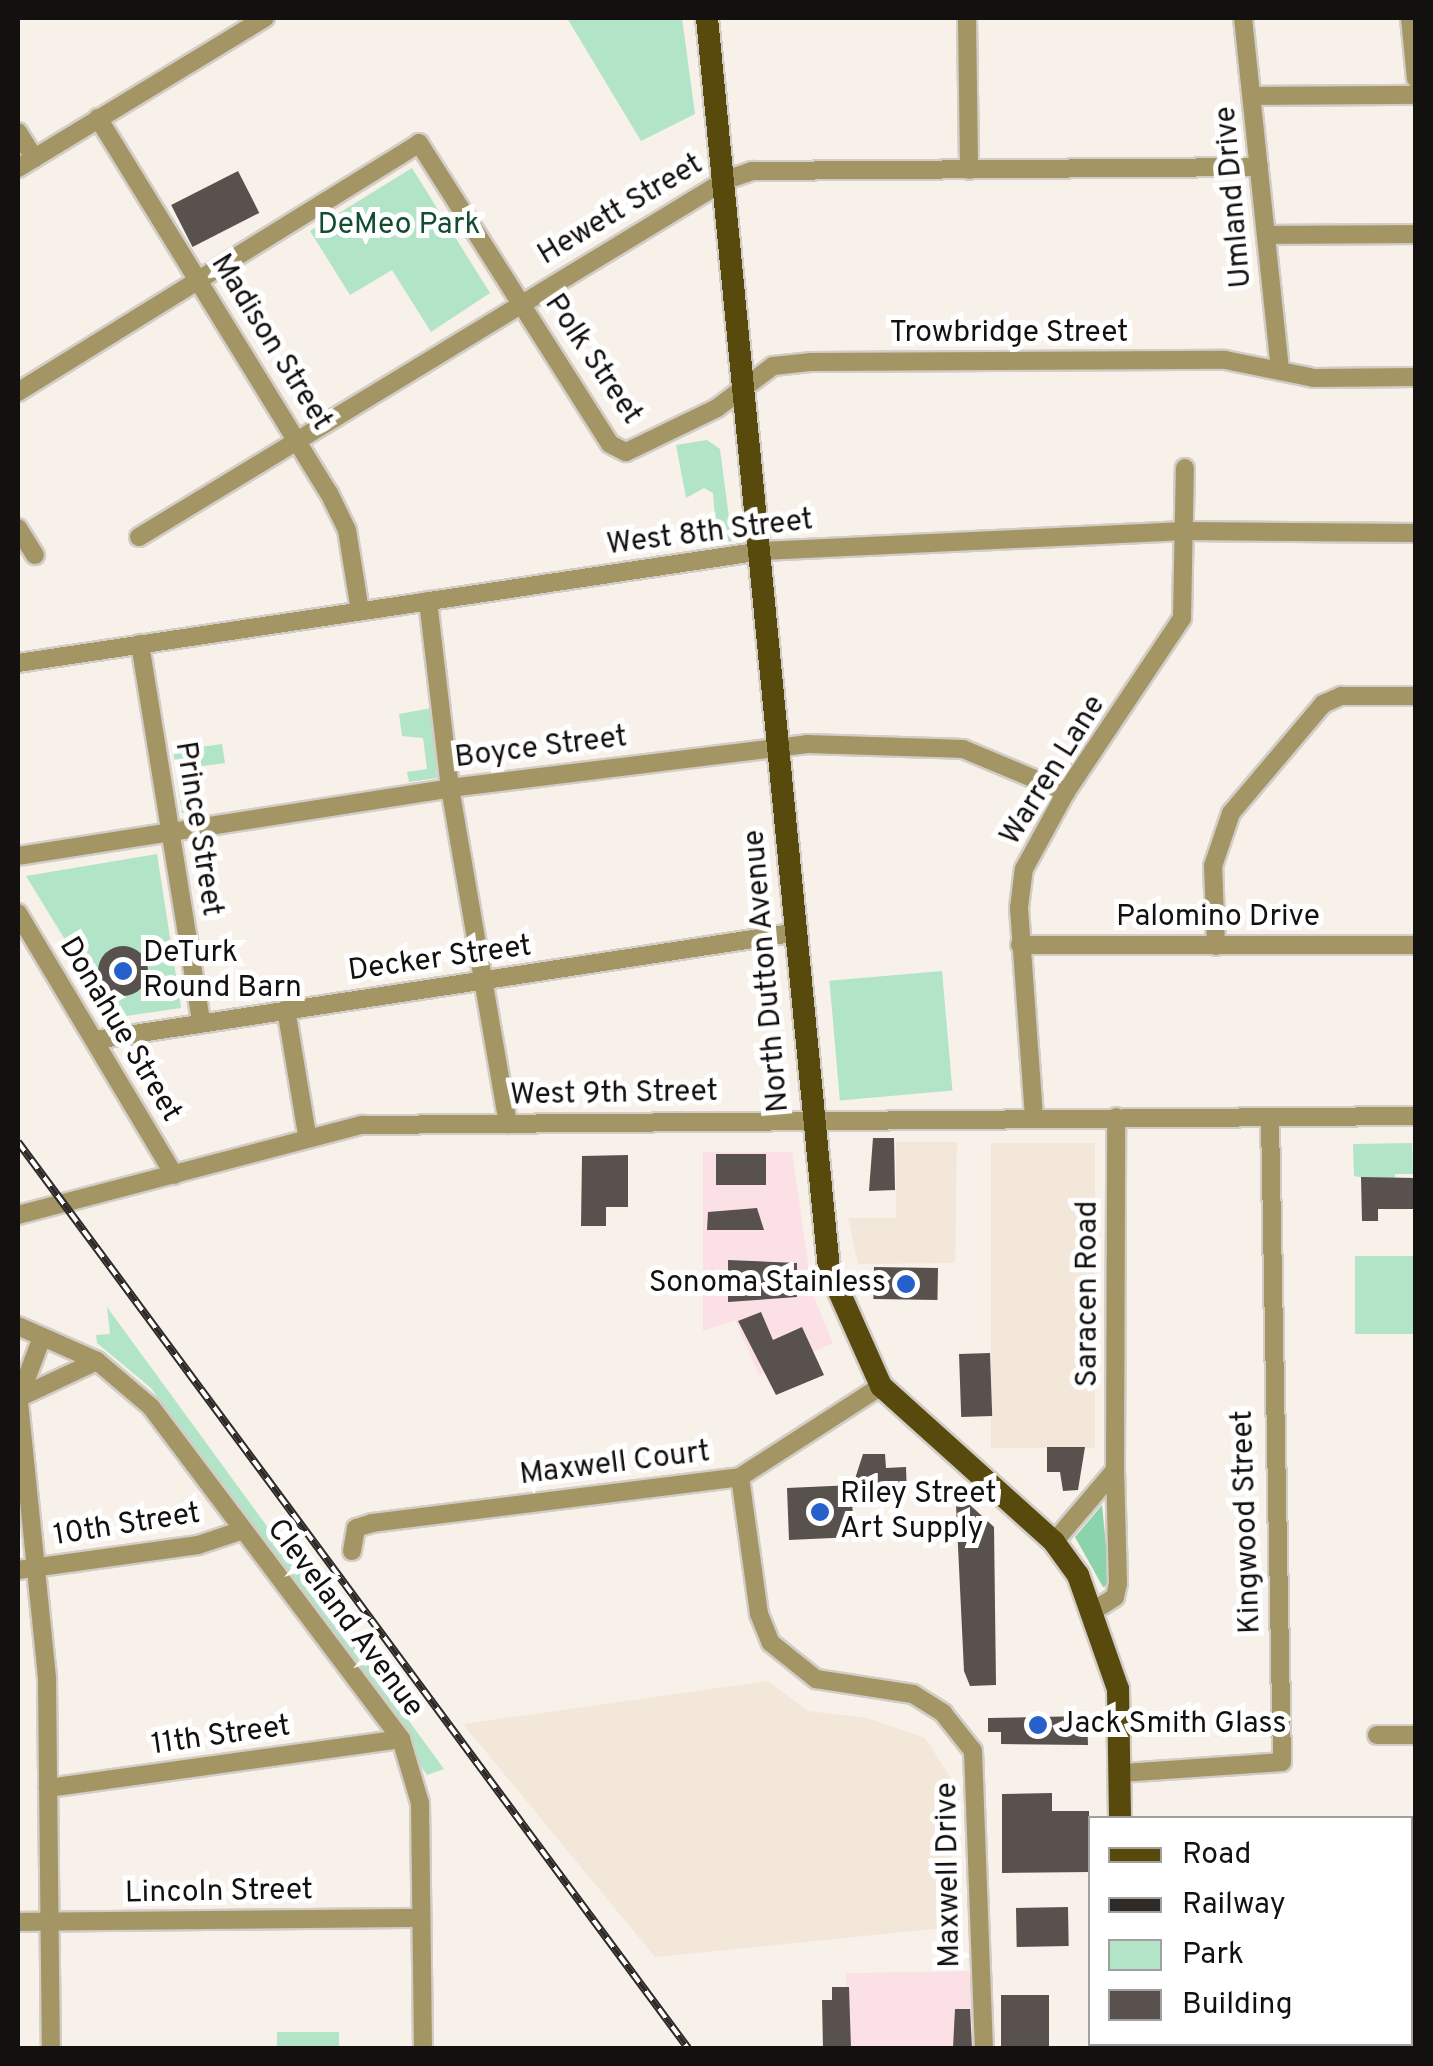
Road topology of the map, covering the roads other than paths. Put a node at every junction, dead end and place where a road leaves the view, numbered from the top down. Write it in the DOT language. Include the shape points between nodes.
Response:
graph roads {
  1 [pos="265,18"];
  2 [pos="707,18"];
  3 [pos="967,18"];
  4 [pos="1243,18"];
  5 [pos="1410,18"];
  6 [pos="1416,79"];
  7 [pos="1416,95"];
  8 [pos="1254,96"];
  9 [pos="98,118"];
  10 [pos="18,132"];
  11 [pos="26,163"];
  12 [pos="1259,166"];
  13 [pos="968,170"];
  14 [pos="726,180"];
  15 [pos="1416,234"];
  16 [pos="1266,235"];
  17 [pos="199,279"];
  18 [pos="522,303"];
  19 [pos="1280,371"];
  20 [pos="1416,378"];
  21 [pos="744,385"];
  22 [pos="18,392"];
  23 [pos="298,441"];
  24 [pos="626,452"];
  25 [pos="1185,468"];
  26 [pos="18,528"];
  27 [pos="1185,531"];
  28 [pos="1416,533"];
  29 [pos="140,537"];
  30 [pos="762,551"];
  31 [pos="35,556"];
  32 [pos="428,601"];
  33 [pos="360,611"];
  34 [pos="140,644"];
  35 [pos="18,663"];
  36 [pos="1416,696"];
  37 [pos="778,746"];
  38 [pos="450,788"];
  39 [pos="1066,792"];
  40 [pos="170,832"];
  41 [pos="18,856"];
  42 [pos="18,913"];
  43 [pos="792,934"];
  44 [pos="1020,945"];
  45 [pos="1416,945"];
  46 [pos="1216,946"];
  47 [pos="490,982"];
  48 [pos="286,1009"];
  49 [pos="201,1022"];
  50 [pos="95,1040"];
  51 [pos="1416,1116"];
  52 [pos="811,1117"];
  53 [pos="1034,1117"];
  54 [pos="1116,1117"];
  55 [pos="1270,1120"];
  56 [pos="508,1124"];
  57 [pos="308,1134"];
  58 [pos="174,1175"];
  59 [pos="18,1216"];
  60 [pos="18,1326"];
  61 [pos="42,1337"];
  62 [pos="97,1361"];
  63 [pos="880,1386"];
  64 [pos="18,1396"];
  65 [pos="22,1427"];
  66 [pos="1114,1470"];
  67 [pos="740,1478"];
  68 [pos="244,1530"];
  69 [pos="1054,1542"];
  70 [pos="352,1551"];
  71 [pos="39,1568"];
  72 [pos="18,1570"];
  73 [pos="1093,1611"];
  74 [pos="1416,1734"];
  75 [pos="1378,1735"];
  76 [pos="401,1739"];
  77 [pos="1122,1774"];
  78 [pos="48,1788"];
  79 [pos="1120,1816"];
  80 [pos="422,1918"];
  81 [pos="18,1922"];
  82 [pos="47,1922"];
  83 [pos="51,2048"];
  84 [pos="423,2048"];
  85 [pos="984,2048"];
  1 -- 9 [label="street"];
  2 -- 14 [label="main road, North Dutton Avenue"];
  3 -- 13 [label="street"];
  4 -- 8 [label="street, Umland Drive"];
  5 -- 6 [label="street"];
  7 -- 8 [label="street"];
  8 -- 12 [label="street, Umland Drive"];
  9 -- 11 [label="street"];
  9 -- 17 [label="street, Madison Street"];
  10 -- 11 [label="street"];
  12 -- 13 [label="street, Hewett Street"];
  12 -- 16 [label="street, Umland Drive"];
  13 -- 14 [label="street, Hewett Street" via="752,171"];
  14 -- 18 [label="street, Hewett Street"];
  14 -- 21 [label="main road, North Dutton Avenue"];
  15 -- 16 [label="street"];
  16 -- 19 [label="street, Umland Drive"];
  17 -- 18 [label="street, Polk Street" via="419,143"];
  17 -- 22 [label="street"];
  17 -- 23 [label="street, Madison Street"];
  18 -- 23 [label="street, Hewett Street"];
  18 -- 24 [label="street, Polk Street" via="610,444"];
  19 -- 20 [label="street, Trowbridge Street"];
  19 -- 21 [label="street, Trowbridge Street" via="1225,360 810,362 772,366"];
  21 -- 24 [label="street, Trowbridge Street" via="717,408"];
  21 -- 30 [label="main road, North Dutton Avenue"];
  23 -- 29 [label="street, Hewett Street"];
  23 -- 33 [label="street, Madison Street" via="347,530"];
  25 -- 27 [label="street, Warren Lane"];
  26 -- 31 [label="street"];
  27 -- 28 [label="street, West 8th Street"];
  27 -- 30 [label="street, West 8th Street"];
  27 -- 39 [label="street, Warren Lane" via="1182,618"];
  30 -- 32 [label="street, West 8th Street"];
  30 -- 37 [label="main road, North Dutton Avenue"];
  32 -- 33 [label="street, West 8th Street"];
  32 -- 38 [label="street"];
  33 -- 34 [label="street, West 8th Street"];
  34 -- 35 [label="street, West 8th Street"];
  34 -- 40 [label="street, Prince Street"];
  36 -- 46 [label="street" via="1341,696 1323,704 1231,814 1212,866"];
  37 -- 38 [label="street, Boyce Street"];
  37 -- 39 [label="street, Boyce Street" via="888,741 963,749"];
  37 -- 43 [label="main road, North Dutton Avenue"];
  38 -- 40 [label="street, Boyce Street"];
  38 -- 47 [label="street"];
  39 -- 44 [label="street, Warren Lane" via="1024,870"];
  40 -- 41 [label="street, Boyce Street"];
  40 -- 49 [label="street, Prince Street"];
  42 -- 50 [label="street, Donahue Street"];
  43 -- 47 [label="street, Decker Street"];
  43 -- 52 [label="main road, North Dutton Avenue"];
  44 -- 46 [label="street, Palomino Drive"];
  44 -- 53 [label="street, Warren Lane"];
  45 -- 46 [label="street, Palomino Drive"];
  47 -- 48 [label="street, Decker Street"];
  47 -- 56 [label="street"];
  48 -- 49 [label="street, Decker Street"];
  48 -- 57 [label="street"];
  49 -- 50 [label="street, Decker Street"];
  50 -- 58 [label="street, Donahue Street"];
  51 -- 55 [label="street, West 9th Street"];
  52 -- 53 [label="street, West 9th Street"];
  52 -- 56 [label="street, West 9th Street"];
  52 -- 63 [label="main road, North Dutton Avenue" via="829,1269"];
  53 -- 54 [label="street, West 9th Street"];
  54 -- 55 [label="street, West 9th Street"];
  54 -- 66 [label="street, Saracen Road"];
  55 -- 77 [label="street, Kingwood Street" via="1282,1762"];
  56 -- 57 [label="street, West 9th Street" via="362,1124"];
  57 -- 58 [label="street, West 9th Street"];
  58 -- 59 [label="street, West 9th Street"];
  60 -- 61 [label="street, Cleveland Avenue"];
  61 -- 62 [label="street, Cleveland Avenue"];
  61 -- 64 [label="street"];
  62 -- 64 [label="street"];
  62 -- 68 [label="street, Cleveland Avenue" via="151,1407"];
  63 -- 67 [label="street, Maxwell Court"];
  63 -- 69 [label="main road, North Dutton Avenue"];
  64 -- 65 [label="street"];
  65 -- 71 [label="street"];
  66 -- 69 [label="street"];
  66 -- 73 [label="street, Saracen Road" via="1118,1583 1114,1597"];
  67 -- 70 [label="street, Maxwell Court" via="372,1523 356,1528"];
  67 -- 85 [label="street, Maxwell Drive" via="759,1614 771,1643 816,1678 913,1694 944,1712 973,1752"];
  68 -- 71 [label="street, 10th Street" via="198,1545"];
  68 -- 76 [label="street, Cleveland Avenue"];
  69 -- 73 [label="main road, North Dutton Avenue"];
  71 -- 72 [label="street, 10th Street"];
  71 -- 78 [label="street"];
  73 -- 77 [label="main road, North Dutton Avenue" via="1118,1689"];
  74 -- 75 [label="street"];
  76 -- 78 [label="street, 11th Street"];
  76 -- 80 [label="street, Cleveland Avenue" via="418,1781"];
  77 -- 79 [label="main road, North Dutton Avenue"];
  78 -- 82 [label="street"];
  80 -- 82 [label="street, Lincoln Street"];
  80 -- 84 [label="street, Cleveland Avenue"];
  81 -- 82 [label="street, Lincoln Street"];
  82 -- 83 [label="street"];
}
